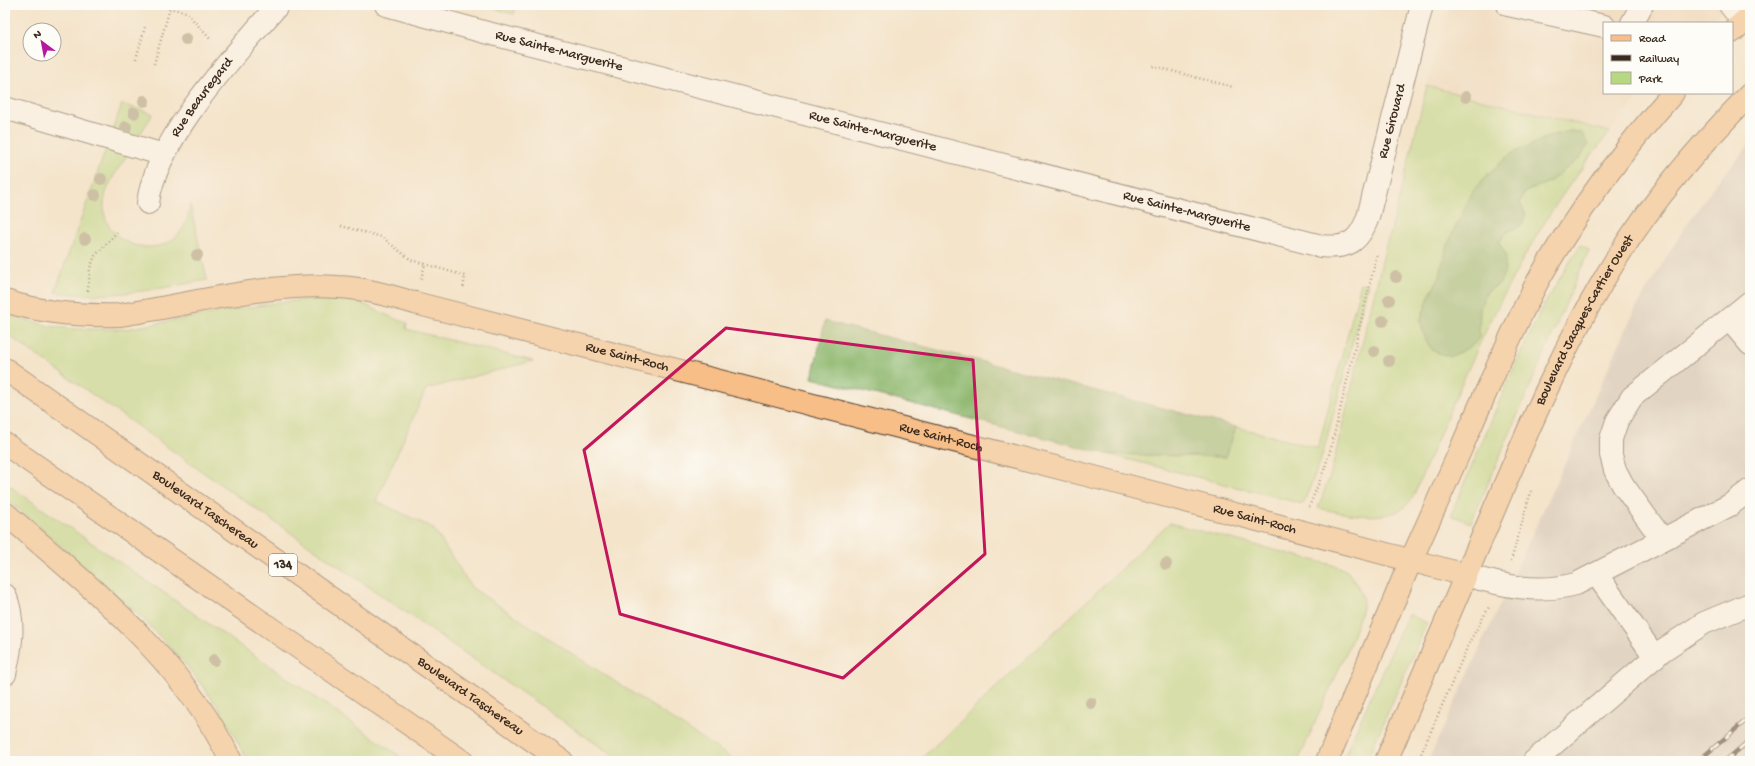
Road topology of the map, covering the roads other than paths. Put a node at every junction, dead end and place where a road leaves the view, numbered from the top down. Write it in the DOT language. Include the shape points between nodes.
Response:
graph roads {
  1 [pos="278,5"];
  2 [pos="386,5"];
  3 [pos="1422,5"];
  4 [pos="1508,5"];
  5 [pos="1642,5"];
  6 [pos="1730,5"];
  7 [pos="1633,22"];
  8 [pos="1742,24"];
  9 [pos="1603,26"];
  10 [pos="1672,94"];
  11 [pos="1750,94"];
  12 [pos="5,108"];
  13 [pos="164,155"];
  14 [pos="148,203"];
  15 [pos="1359,236"];
  16 [pos="5,301"];
  17 [pos="1750,302"];
  18 [pos="1729,319"];
  19 [pos="1750,344"];
  20 [pos="5,369"];
  21 [pos="5,444"];
  22 [pos="1750,490"];
  23 [pos="5,513"];
  24 [pos="1662,539"];
  25 [pos="1411,560"];
  26 [pos="1466,575"];
  27 [pos="1597,575"];
  28 [pos="7,599"];
  29 [pos="1750,604"];
  30 [pos="1655,657"];
  31 [pos="5,674"];
  32 [pos="231,761"];
  33 [pos="462,761"];
  34 [pos="562,761"];
  35 [pos="1327,761"];
  36 [pos="1386,761"];
  37 [pos="1534,761"];
  1 -- 13 [label="street, Rue Beauregard" via="211,85"];
  2 -- 15 [label="street, Rue Sainte-Marguerite" via="1321,246 1344,245"];
  3 -- 15 [label="street, Rue Girouard" via="1368,217"];
  4 -- 9 [label="street"];
  5 -- 7 [label="street"];
  6 -- 8 [label="street"];
  10 -- 25 [label="main road" via="1604,177 1539,280 1504,350"];
  11 -- 26 [label="main road, Boulevard Jacques-Cartier Ouest" via="1690,159 1615,261 1539,406"];
  12 -- 13 [label="street"];
  13 -- 14 [label="street, Rue Beauregard" via="152,180"];
  16 -- 25 [label="main road, Rue Saint-Roch" via="53,312 94,316 119,315 284,288 322,286 361,289"];
  17 -- 18 [label="street"];
  18 -- 19 [label="street"];
  18 -- 24 [label="street" via="1632,397 1617,421 1611,439 1611,455 1622,485"];
  20 -- 34 [label="main road, Boulevard Taschereau / 134"];
  21 -- 33 [label="main road"];
  22 -- 24 [label="street" via="1730,505"];
  23 -- 32 [label="main road" via="96,594 165,661 201,708"];
  24 -- 27 [label="street"];
  25 -- 26 [label="main road, Rue Saint-Roch"];
  25 -- 35 [label="main road"];
  26 -- 27 [label="street" via="1500,584 1540,590 1557,589"];
  26 -- 36 [label="main road, Boulevard Jacques-Cartier Ouest"];
  27 -- 30 [label="street"];
  28 -- 31 [label="street" via="12,636"];
  29 -- 30 [label="street" via="1704,623"];
  30 -- 37 [label="street"];
}
